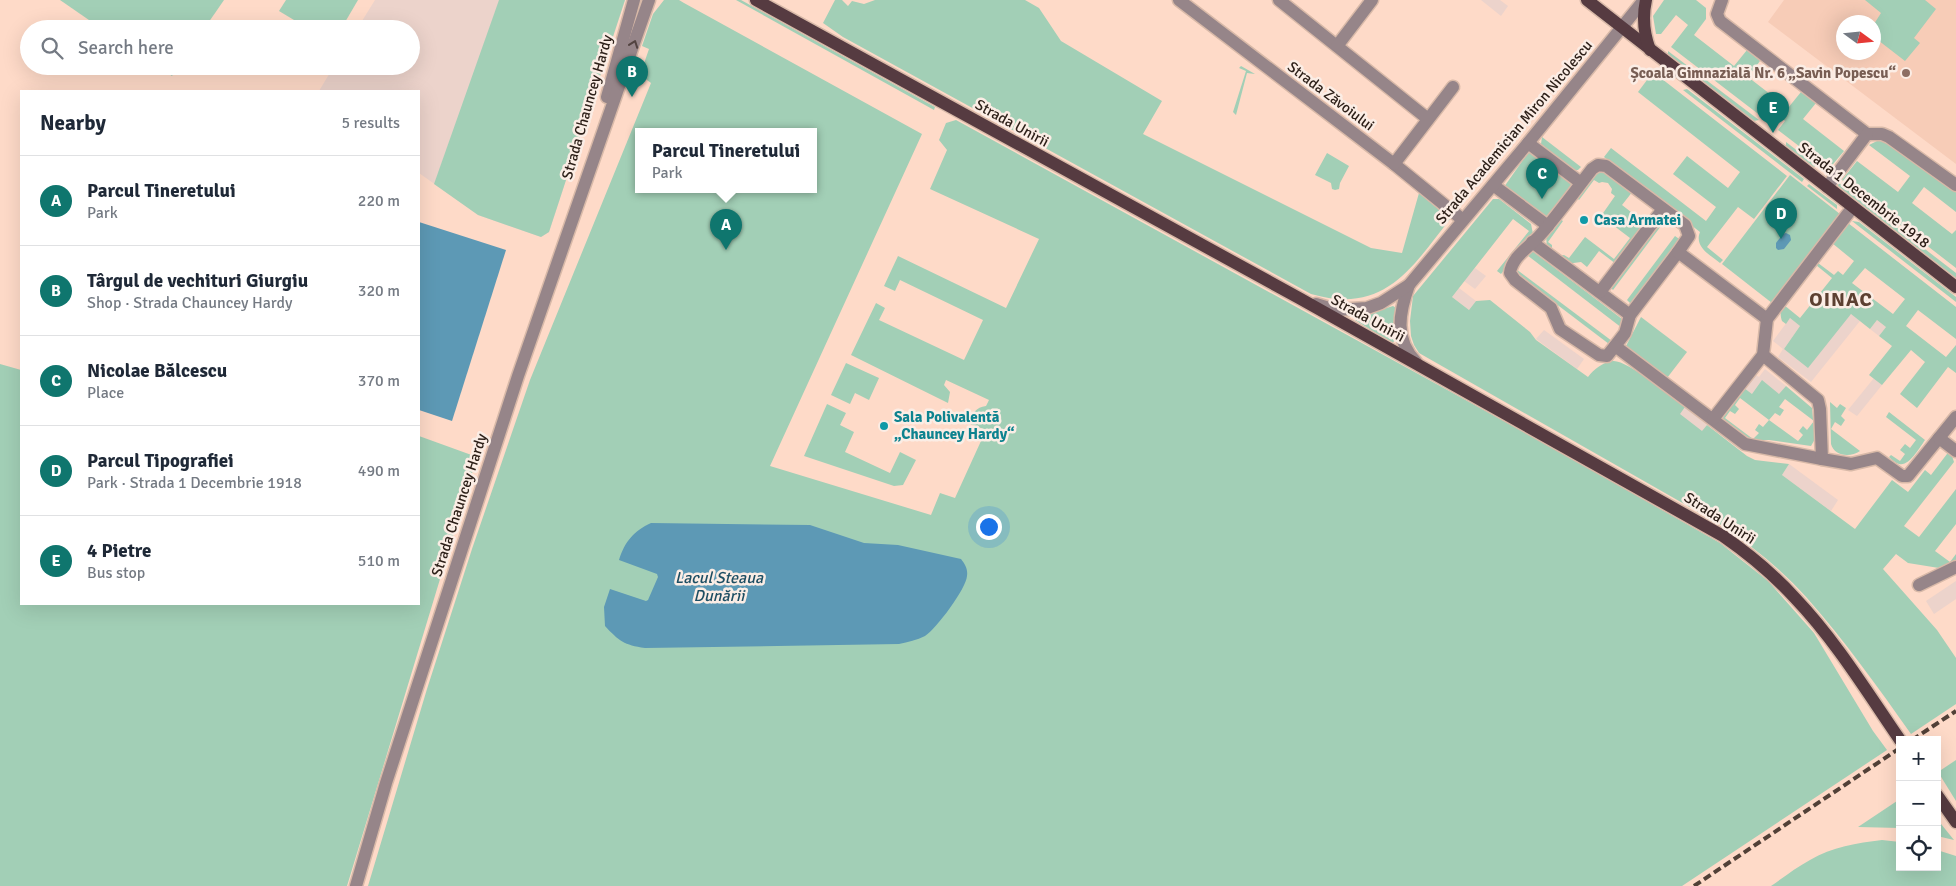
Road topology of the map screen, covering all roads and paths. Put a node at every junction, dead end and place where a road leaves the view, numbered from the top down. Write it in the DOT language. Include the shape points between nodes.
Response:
graph roads {
  1 [pos="634,0"];
  2 [pos="649,0"];
  3 [pos="756,0"];
  4 [pos="1179,0"];
  5 [pos="1279,0"];
  6 [pos="1372,0"];
  7 [pos="1587,0"];
  8 [pos="1645,0"];
  9 [pos="1722,0"];
  10 [pos="1622,28"];
  11 [pos="1337,46"];
  12 [pos="1650,50"];
  13 [pos="1454,87"];
  14 [pos="1428,119"];
  15 [pos="1868,134"];
  16 [pos="1528,143"];
  17 [pos="1394,164"];
  18 [pos="1581,183"];
  19 [pos="1493,184"];
  20 [pos="1956,185"];
  21 [pos="1827,187"];
  22 [pos="1852,207"];
  23 [pos="1663,209"];
  24 [pos="1463,220"];
  25 [pos="571,222"];
  26 [pos="1548,226"];
  27 [pos="1532,242"];
  28 [pos="1678,252"];
  29 [pos="1409,286"];
  30 [pos="1956,287"];
  31 [pos="1600,292"];
  32 [pos="1299,298"];
  33 [pos="1630,315"];
  34 [pos="1767,319"];
  35 [pos="1615,346"];
  36 [pos="1763,355"];
  37 [pos="1418,365"];
  38 [pos="1956,417"];
  39 [pos="1712,419"];
  40 [pos="1939,438"];
  41 [pos="1956,451"];
  42 [pos="1822,459"];
  43 [pos="1956,567"];
  44 [pos="1919,585"];
  45 [pos="1897,736"];
  46 [pos="1941,801"];
  47 [pos="1956,822"];
  48 [pos="356,886"];
  1 -- 25 [label="street, Strada Chauncey Hardy"];
  25 -- 2 [label="street, Strada Chauncey Hardy, one-way"];
  3 -- 32 [label="main road, Strada Unirii"];
  4 -- 17 [label="street, Strada Zăvoiului"];
  5 -- 11 [label="street"];
  6 -- 11 [label="street"];
  7 -- 10 [label="main road, Strada 1 Decembrie 1918"];
  8 -- 10 [label="street, Strada Academician Miron Nicolescu"];
  8 -- 12 [label="main road" via="1644,26"];
  9 -- 15 [label="street" via="1717,14 1720,21"];
  10 -- 12 [label="main road, Strada 1 Decembrie 1918"];
  10 -- 16 [label="street, Strada Academician Miron Nicolescu"];
  11 -- 14 [label="street"];
  12 -- 21 [label="main road, Strada 1 Decembrie 1918"];
  13 -- 14 [label="street"];
  14 -- 17 [label="street"];
  15 -- 20 [label="street" via="1888,136"];
  15 -- 21 [label="street"];
  16 -- 18 [label="street"];
  16 -- 19 [label="street, Strada Academician Miron Nicolescu"];
  17 -- 24 [label="street, Strada Zăvoiului"];
  18 -- 23 [label="street" via="1594,167 1604,165"];
  18 -- 26 [label="street"];
  19 -- 24 [label="street, Strada Academician Miron Nicolescu"];
  19 -- 26 [label="street"];
  21 -- 22 [label="main road, Strada 1 Decembrie 1918"];
  22 -- 30 [label="main road, Strada 1 Decembrie 1918"];
  22 -- 34 [label="street"];
  23 -- 28 [label="street" via="1689,232"];
  23 -- 31 [label="street"];
  24 -- 29 [label="street, Strada Academician Miron Nicolescu"];
  25 -- 48 [label="street, Strada Chauncey Hardy" via="386,783"];
  26 -- 27 [label="street"];
  27 -- 31 [label="street"];
  27 -- 35 [label="street" via="1512,267 1512,277 1551,308 1559,328 1599,355 1607,356"];
  28 -- 33 [label="street"];
  28 -- 34 [label="street"];
  29 -- 32 [label="street, Strada Academician Miron Nicolescu" via="1381,303 1353,310 1336,310"];
  29 -- 37 [label="street, Strada Academician Miron Nicolescu" via="1401,331 1407,352"];
  31 -- 33 [label="street"];
  32 -- 37 [label="main road, Strada Unirii"];
  33 -- 35 [label="street" via="1625,333"];
  34 -- 36 [label="street"];
  35 -- 39 [label="street"];
  36 -- 39 [label="street"];
  36 -- 42 [label="street" via="1818,400"];
  37 -- 45 [label="main road, Strada Unirii" via="1701,522 1738,546 1811,616"];
  38 -- 40 [label="street"];
  39 -- 42 [label="street" via="1747,445"];
  40 -- 41 [label="street"];
  40 -- 42 [label="street" via="1906,477 1877,458 1851,464"];
  43 -- 44 [label="street"];
  46 -- 47 [label="main road"];
}
